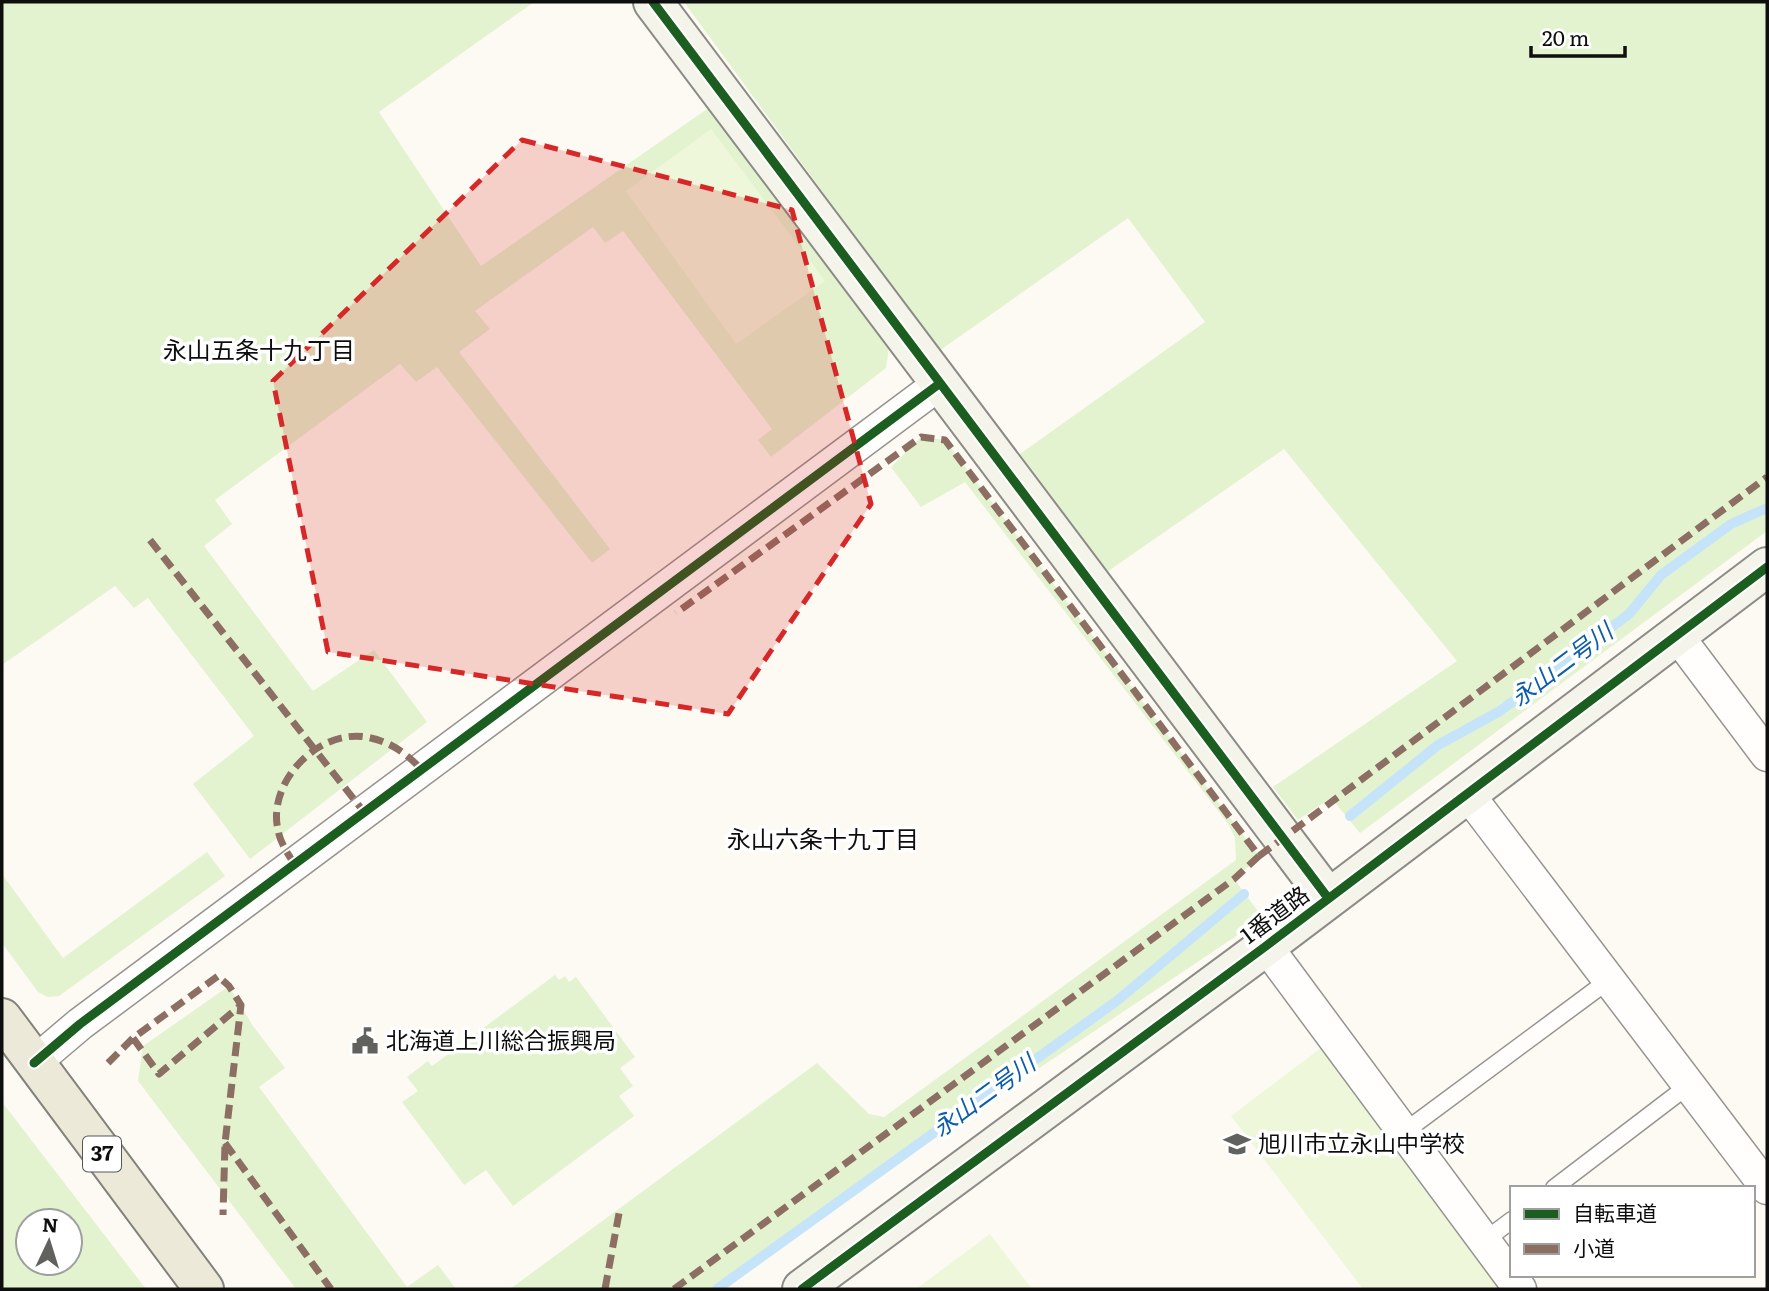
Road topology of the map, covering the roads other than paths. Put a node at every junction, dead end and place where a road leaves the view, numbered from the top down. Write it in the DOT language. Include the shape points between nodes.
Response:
graph roads {
  1 [pos="653,2"];
  2 [pos="939,384"];
  3 [pos="1767,567"];
  4 [pos="1676,635"];
  5 [pos="1767,755"];
  6 [pos="1467,793"];
  7 [pos="1328,898"];
  8 [pos="1266,946"];
  9 [pos="1609,980"];
  10 [pos="2,1018"];
  11 [pos="34,1063"];
  12 [pos="1689,1085"];
  13 [pos="1404,1132"];
  14 [pos="1557,1186"];
  15 [pos="1767,1188"];
  16 [pos="1510,1222"];
  17 [pos="1484,1241"];
  18 [pos="1510,1276"];
  19 [pos="204,1289"];
  20 [pos="802,1289"];
  1 -- 2 [label="street"];
  2 -- 7 [label="street"];
  2 -- 11 [label="street"];
  3 -- 4 [label="street, 1番道路"];
  4 -- 5 [label="street"];
  4 -- 6 [label="street, 1番道路"];
  6 -- 7 [label="street, 1番道路"];
  6 -- 9 [label="street"];
  7 -- 8 [label="street, 1番道路"];
  8 -- 13 [label="street"];
  8 -- 20 [label="street, 1番道路"];
  9 -- 12 [label="street"];
  9 -- 13 [label="lane"];
  10 -- 11 [label="main road, 37"];
  11 -- 19 [label="main road, 37"];
  12 -- 14 [label="lane"];
  12 -- 15 [label="street"];
  13 -- 17 [label="street"];
  16 -- 17 [label="lane"];
  17 -- 18 [label="street"];
}
